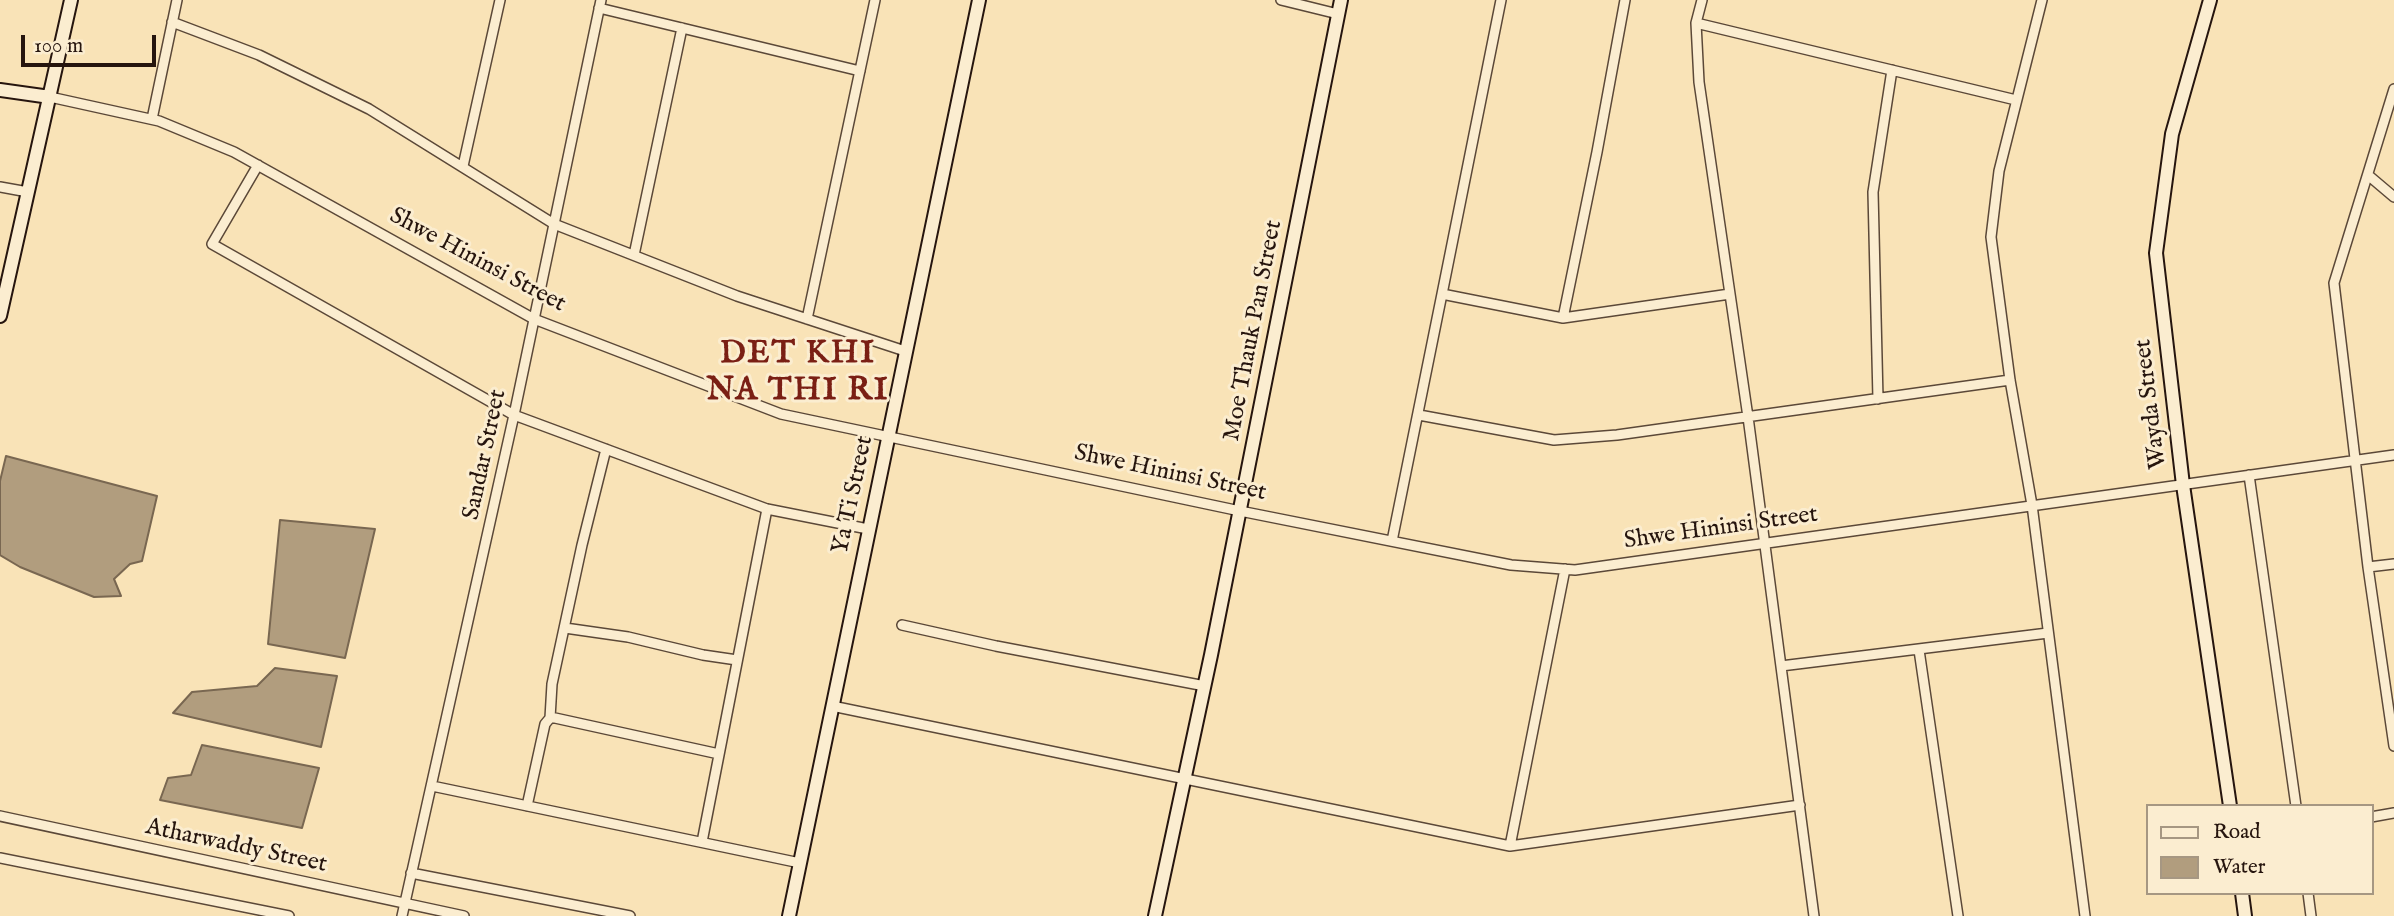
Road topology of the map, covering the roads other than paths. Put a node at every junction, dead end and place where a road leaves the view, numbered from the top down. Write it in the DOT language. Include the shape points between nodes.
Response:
graph roads {
  1 [pos="71,0"];
  2 [pos="177,0"];
  3 [pos="500,0"];
  4 [pos="875,0"];
  5 [pos="979,0"];
  6 [pos="1281,0"];
  7 [pos="1341,0"];
  8 [pos="1502,0"];
  9 [pos="1625,0"];
  10 [pos="1702,0"];
  11 [pos="2042,0"];
  12 [pos="2210,0"];
  13 [pos="600,4"];
  14 [pos="1338,14"];
  15 [pos="172,22"];
  16 [pos="1696,23"];
  17 [pos="682,28"];
  18 [pos="1892,70"];
  19 [pos="860,71"];
  20 [pos="2394,89"];
  21 [pos="0,90"];
  22 [pos="50,97"];
  23 [pos="2016,100"];
  24 [pos="152,119"];
  25 [pos="258,165"];
  26 [pos="463,166"];
  27 [pos="2368,175"];
  28 [pos="0,187"];
  29 [pos="28,192"];
  30 [pos="2394,197"];
  31 [pos="554,224"];
  32 [pos="634,256"];
  33 [pos="1442,293"];
  34 [pos="1730,294"];
  35 [pos="0,316"];
  36 [pos="1563,318"];
  37 [pos="534,319"];
  38 [pos="807,319"];
  39 [pos="905,351"];
  40 [pos="2010,380"];
  41 [pos="1878,399"];
  42 [pos="514,415"];
  43 [pos="1419,415"];
  44 [pos="1748,417"];
  45 [pos="887,438"];
  46 [pos="607,449"];
  47 [pos="2394,455"];
  48 [pos="2356,460"];
  49 [pos="2249,475"];
  50 [pos="2183,485"];
  51 [pos="2032,505"];
  52 [pos="767,509"];
  53 [pos="1240,511"];
  54 [pos="868,529"];
  55 [pos="1392,541"];
  56 [pos="1765,545"];
  57 [pos="2394,564"];
  58 [pos="2368,567"];
  59 [pos="1565,569"];
  60 [pos="902,625"];
  61 [pos="565,628"];
  62 [pos="2048,633"];
  63 [pos="1919,650"];
  64 [pos="737,660"];
  65 [pos="1781,666"];
  66 [pos="1205,686"];
  67 [pos="832,706"];
  68 [pos="550,718"];
  69 [pos="2394,747"];
  70 [pos="719,754"];
  71 [pos="1185,777"];
  72 [pos="432,786"];
  73 [pos="2231,804"];
  74 [pos="2296,804"];
  75 [pos="1800,805"];
  76 [pos="527,806"];
  77 [pos="2394,813"];
  78 [pos="0,817"];
  79 [pos="2373,817"];
  80 [pos="702,842"];
  81 [pos="1510,846"];
  82 [pos="0,858"];
  83 [pos="800,863"];
  84 [pos="411,873"];
  85 [pos="2242,895"];
  86 [pos="2308,895"];
  87 [pos="404,903"];
  88 [pos="289,916"];
  89 [pos="402,916"];
  90 [pos="464,916"];
  91 [pos="630,916"];
  92 [pos="789,916"];
  93 [pos="1155,916"];
  94 [pos="1814,916"];
  95 [pos="1958,916"];
  96 [pos="2085,916"];
  97 [pos="2245,916"];
  98 [pos="2311,916"];
  1 -- 22 [label="street"];
  2 -- 15 [label="street"];
  3 -- 26 [label="street"];
  4 -- 19 [label="street"];
  5 -- 39 [label="street, Ya Ti Street"];
  6 -- 14 [label="street"];
  7 -- 14 [label="street, Moe Thauk Pan Street"];
  8 -- 33 [label="street"];
  9 -- 36 [label="street"];
  10 -- 16 [label="street"];
  11 -- 23 [label="street"];
  12 -- 50 [label="street, Wayda Street" via="2172,134 2156,253"];
  13 -- 17 [label="street"];
  13 -- 31 [label="street, Sandar Street"];
  14 -- 53 [label="street, Moe Thauk Pan Street"];
  15 -- 24 [label="street"];
  15 -- 26 [label="street" via="259,55 369,108"];
  16 -- 18 [label="street"];
  16 -- 34 [label="street" via="1699,82"];
  17 -- 19 [label="street"];
  17 -- 32 [label="street"];
  18 -- 23 [label="street"];
  18 -- 41 [label="street" via="1873,192"];
  19 -- 38 [label="street"];
  20 -- 27 [label="street"];
  21 -- 22 [label="street, Shwe Hininsi Street"];
  22 -- 24 [label="street, Shwe Hininsi Street"];
  22 -- 29 [label="street"];
  23 -- 40 [label="street" via="1999,172 1991,237"];
  24 -- 25 [label="street, Shwe Hininsi Street"];
  25 -- 37 [label="street, Shwe Hininsi Street"];
  25 -- 42 [label="street" via="212,244"];
  26 -- 31 [label="street"];
  27 -- 30 [label="street"];
  27 -- 48 [label="street" via="2334,283"];
  28 -- 29 [label="street"];
  29 -- 35 [label="street"];
  31 -- 32 [label="street"];
  31 -- 37 [label="street, Sandar Street"];
  32 -- 38 [label="street"];
  33 -- 36 [label="street"];
  33 -- 43 [label="street"];
  34 -- 36 [label="street"];
  34 -- 44 [label="street"];
  37 -- 42 [label="street, Sandar Street"];
  37 -- 45 [label="street, Shwe Hininsi Street" via="781,414"];
  38 -- 39 [label="street"];
  39 -- 45 [label="street, Ya Ti Street"];
  40 -- 41 [label="street"];
  40 -- 51 [label="street"];
  41 -- 44 [label="street"];
  42 -- 46 [label="street"];
  42 -- 72 [label="street, Sandar Street"];
  43 -- 44 [label="street" via="1554,440"];
  43 -- 55 [label="street"];
  44 -- 56 [label="street"];
  45 -- 53 [label="street, Shwe Hininsi Street"];
  45 -- 54 [label="street, Ya Ti Street"];
  46 -- 52 [label="street"];
  46 -- 61 [label="street"];
  47 -- 48 [label="street, Shwe Hininsi Street"];
  48 -- 49 [label="street, Shwe Hininsi Street"];
  48 -- 58 [label="street"];
  49 -- 50 [label="street, Shwe Hininsi Street"];
  49 -- 74 [label="street"];
  50 -- 51 [label="street, Shwe Hininsi Street"];
  50 -- 73 [label="street, Wayda Street"];
  51 -- 56 [label="street, Shwe Hininsi Street"];
  51 -- 62 [label="street"];
  52 -- 54 [label="street"];
  52 -- 64 [label="street"];
  53 -- 55 [label="street, Shwe Hininsi Street"];
  53 -- 66 [label="street, Moe Thauk Pan Street"];
  54 -- 67 [label="street, Ya Ti Street"];
  55 -- 59 [label="street, Shwe Hininsi Street" via="1511,565"];
  56 -- 59 [label="street, Shwe Hininsi Street"];
  56 -- 65 [label="street"];
  57 -- 58 [label="street"];
  58 -- 69 [label="street"];
  59 -- 81 [label="street"];
  60 -- 66 [label="street"];
  61 -- 64 [label="street"];
  61 -- 68 [label="street" via="552,684"];
  62 -- 63 [label="street"];
  62 -- 96 [label="street"];
  63 -- 65 [label="street"];
  63 -- 95 [label="street"];
  64 -- 70 [label="street"];
  65 -- 75 [label="street"];
  66 -- 71 [label="street, Moe Thauk Pan Street"];
  67 -- 71 [label="street"];
  67 -- 83 [label="street, Ya Ti Street"];
  68 -- 70 [label="street"];
  68 -- 76 [label="street"];
  70 -- 80 [label="street"];
  71 -- 81 [label="street"];
  71 -- 93 [label="street, Moe Thauk Pan Street"];
  72 -- 76 [label="street"];
  72 -- 84 [label="street, Sandar Street"];
  75 -- 81 [label="street"];
  75 -- 94 [label="street"];
  76 -- 80 [label="street"];
  77 -- 79 [label="street"];
  78 -- 87 [label="street, Atharwaddy Street"];
  80 -- 83 [label="street"];
  82 -- 88 [label="street"];
  83 -- 92 [label="street, Ya Ti Street"];
  84 -- 87 [label="street, Sandar Street"];
  84 -- 91 [label="street"];
  85 -- 97 [label="street"];
  86 -- 98 [label="street"];
  87 -- 89 [label="street, Sandar Street"];
  87 -- 90 [label="street, Atharwaddy Street"];
}
